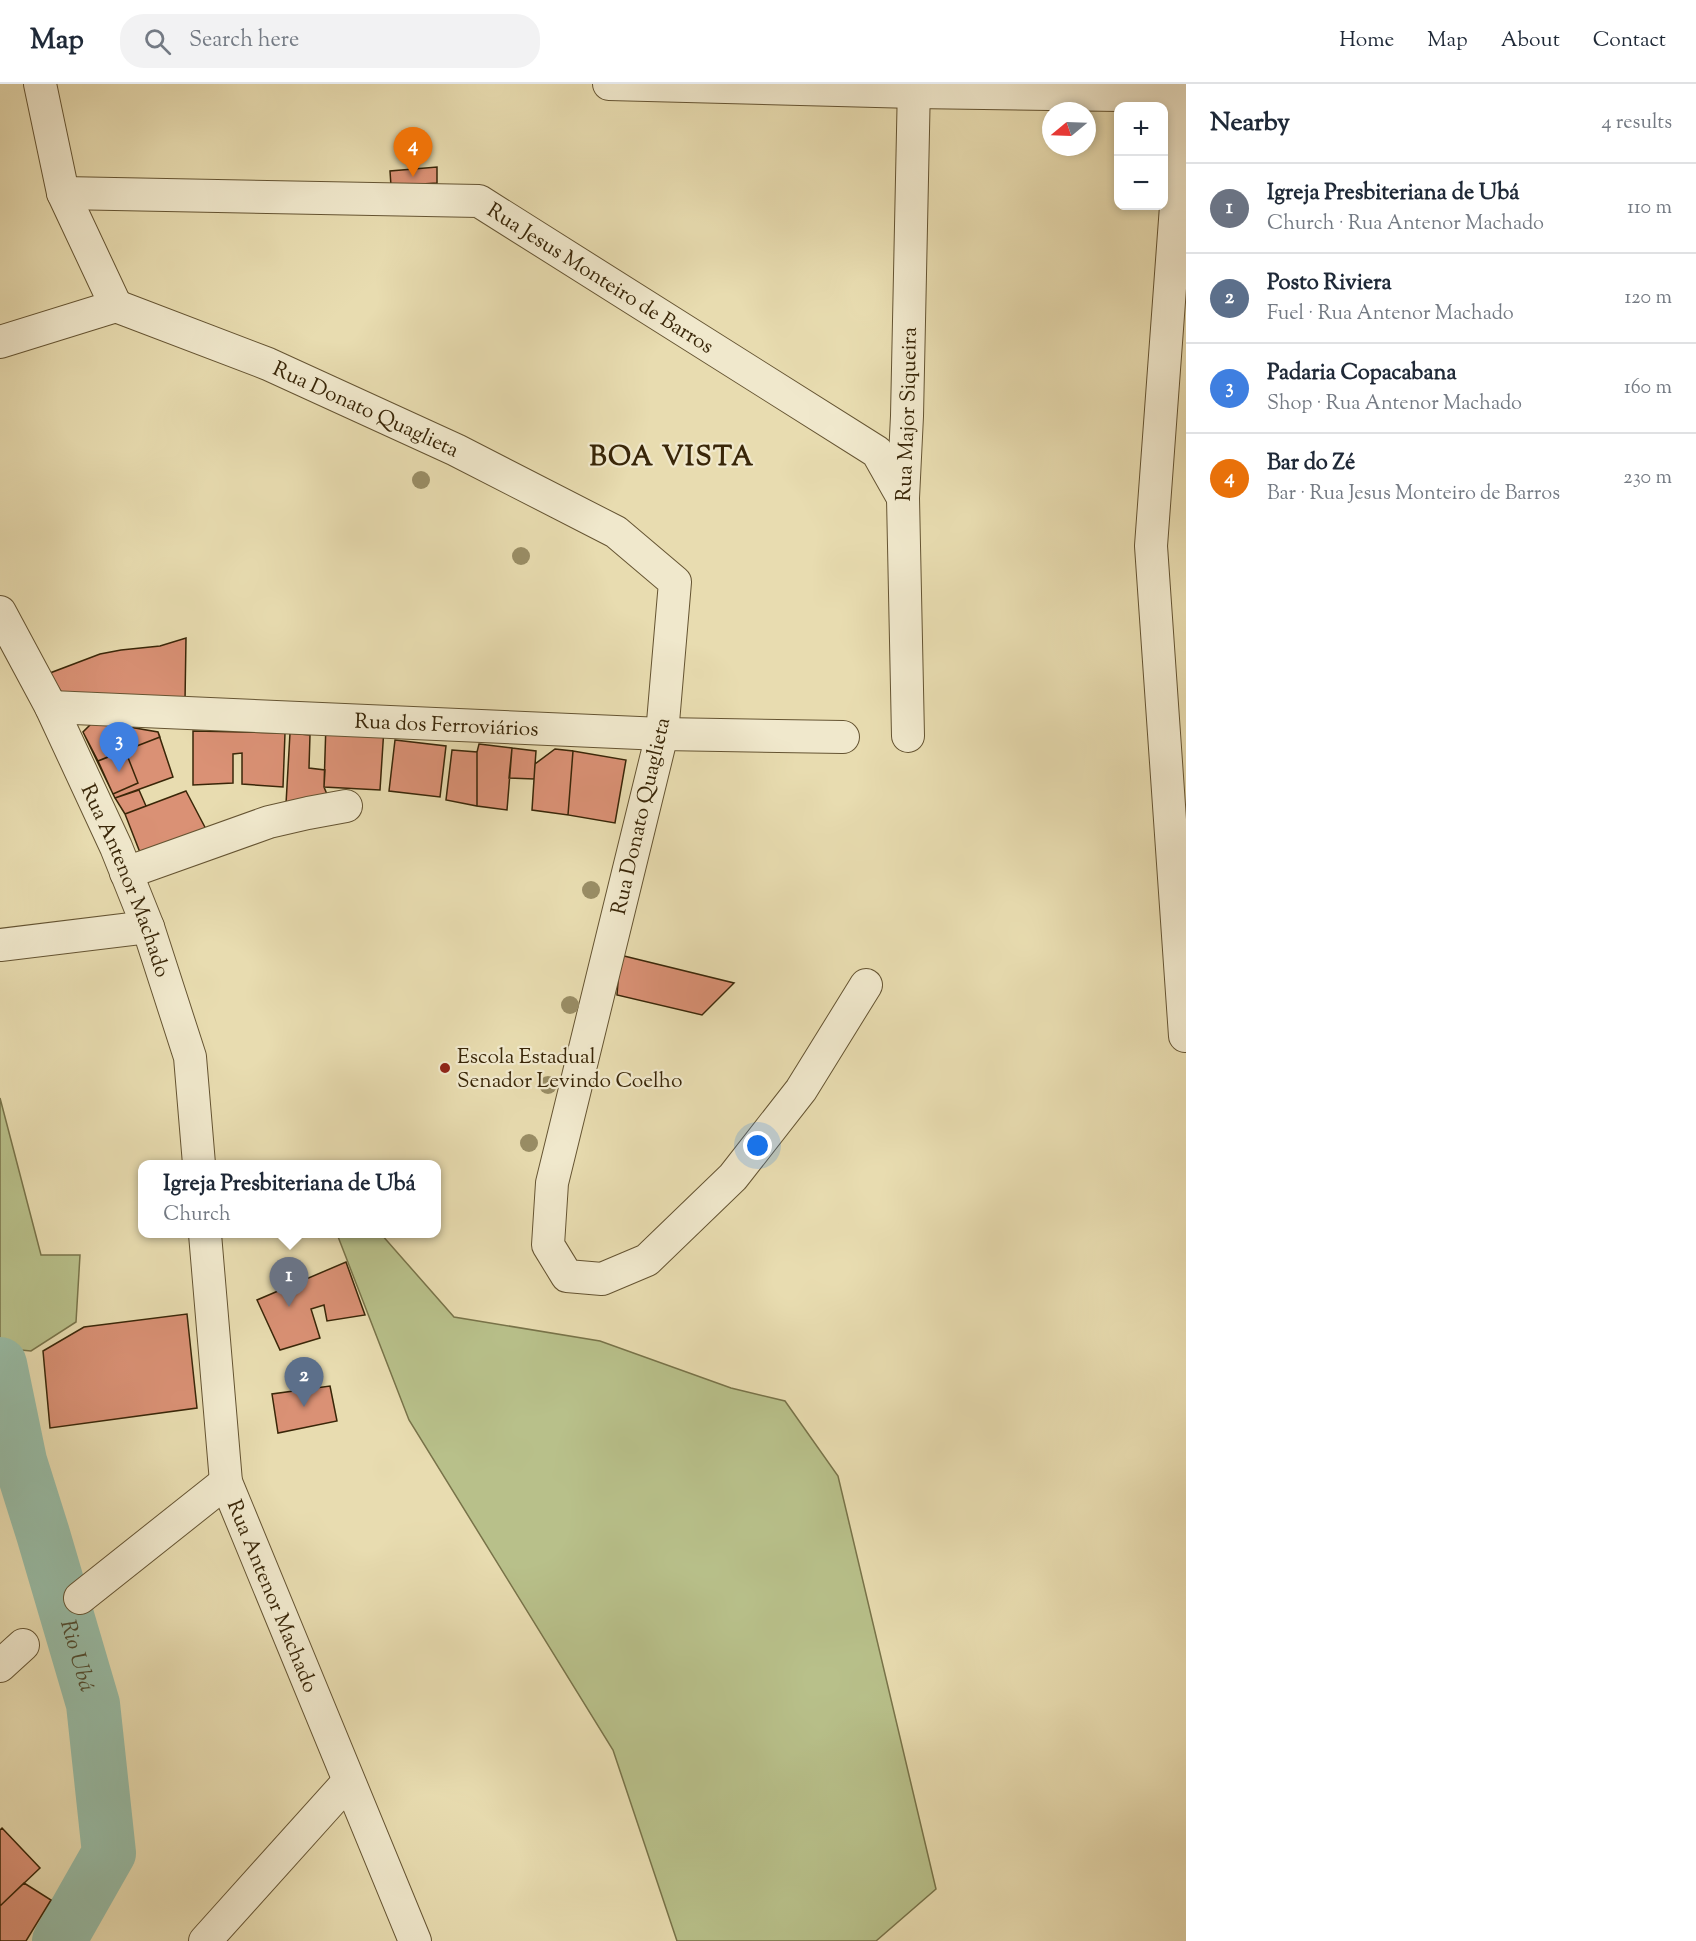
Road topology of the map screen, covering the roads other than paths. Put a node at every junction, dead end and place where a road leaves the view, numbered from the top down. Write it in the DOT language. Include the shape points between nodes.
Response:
graph roads {
  1 [pos="40,84"];
  2 [pos="609,84"];
  3 [pos="914,88"];
  4 [pos="1185,90"];
  5 [pos="63,193"];
  6 [pos="116,306"];
  7 [pos="0,342"];
  8 [pos="903,498"];
  9 [pos="0,612"];
  10 [pos="51,707"];
  11 [pos="662,734"];
  12 [pos="908,736"];
  13 [pos="843,737"];
  14 [pos="346,806"];
  15 [pos="126,873"];
  16 [pos="147,927"];
  17 [pos="0,945"];
  18 [pos="866,985"];
  19 [pos="1185,1036"];
  20 [pos="199,1160"];
  21 [pos="205,1238"];
  22 [pos="226,1482"];
  23 [pos="80,1598"];
  24 [pos="23,1645"];
  25 [pos="0,1666"];
  26 [pos="348,1782"];
  27 [pos="205,1941"];
  28 [pos="415,1941"];
  1 -- 5 [label="street"];
  2 -- 3 [label="street"];
  3 -- 4 [label="street"];
  3 -- 8 [label="street, Rua Major Siqueira"];
  4 -- 19 [label="street" via="1151,546"];
  5 -- 6 [label="street"];
  5 -- 8 [label="street, Rua Jesus Monteiro de Barros" via="479,201 877,452"];
  6 -- 7 [label="street"];
  6 -- 11 [label="street, Rua Donato Quaglieta" via="268,363 456,450 616,532 675,582"];
  8 -- 12 [label="street, Rua Major Siqueira"];
  9 -- 10 [label="street, Rua Antenor Machado"];
  10 -- 11 [label="street, Rua dos Ferroviários"];
  10 -- 15 [label="street, Rua Antenor Machado"];
  11 -- 13 [label="street, Rua dos Ferroviários"];
  11 -- 18 [label="street, Rua Donato Quaglieta" via="552,1183 548,1245 567,1276 602,1279 647,1260 733,1177 801,1090"];
  14 -- 15 [label="street" via="269,822"];
  15 -- 16 [label="street, Rua Antenor Machado"];
  16 -- 17 [label="street"];
  16 -- 20 [label="street, Rua Antenor Machado" via="190,1057"];
  21 -- 22 [label="street, Rua Antenor Machado"];
  22 -- 23 [label="street"];
  22 -- 26 [label="street, Rua Antenor Machado"];
  24 -- 25 [label="street"];
  26 -- 27 [label="street"];
  26 -- 28 [label="street, Rua Antenor Machado"];
}
